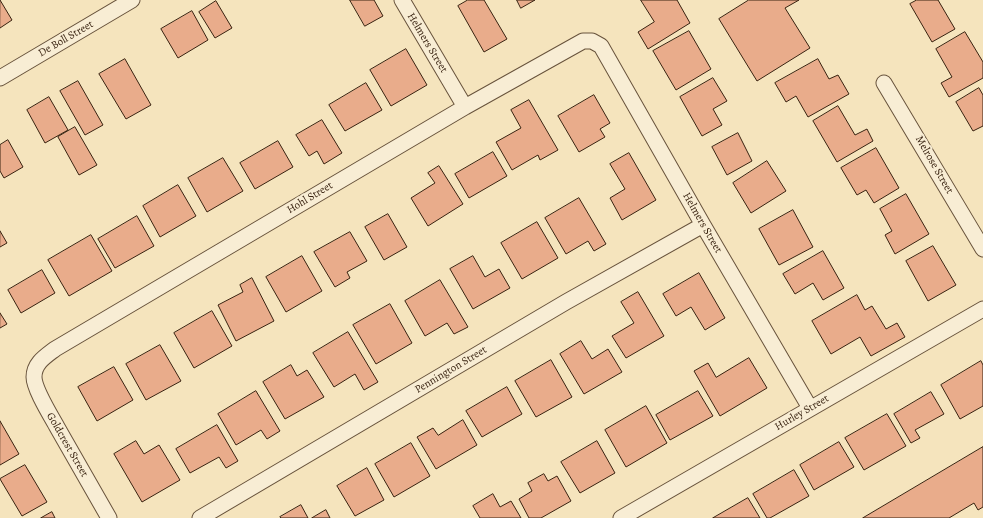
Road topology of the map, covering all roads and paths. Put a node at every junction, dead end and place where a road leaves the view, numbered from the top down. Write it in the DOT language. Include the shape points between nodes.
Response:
graph roads {
  1 [pos="132,0"];
  2 [pos="402,0"];
  3 [pos="592,41"];
  4 [pos="0,78"];
  5 [pos="884,83"];
  6 [pos="465,107"];
  7 [pos="703,225"];
  8 [pos="983,249"];
  9 [pos="983,309"];
  10 [pos="35,368"];
  11 [pos="810,408"];
  12 [pos="109,518"];
  13 [pos="200,518"];
  14 [pos="621,518"];
  1 -- 4 [label="street, De Boll Street"];
  2 -- 6 [label="street, Helmers Street"];
  3 -- 6 [label="street, Hohl Street" via="583,41"];
  3 -- 7 [label="street, Helmers Street" via="601,46"];
  5 -- 8 [label="street, Melrose Street"];
  6 -- 10 [label="street, Hohl Street" via="55,349 41,359"];
  7 -- 11 [label="street, Helmers Street"];
  7 -- 13 [label="street, Pennington Street" via="566,302"];
  9 -- 11 [label="street, Hurley Street"];
  10 -- 12 [label="street, Goldcrest Street" via="34,377 47,408"];
  11 -- 14 [label="street, Hurley Street"];
}
